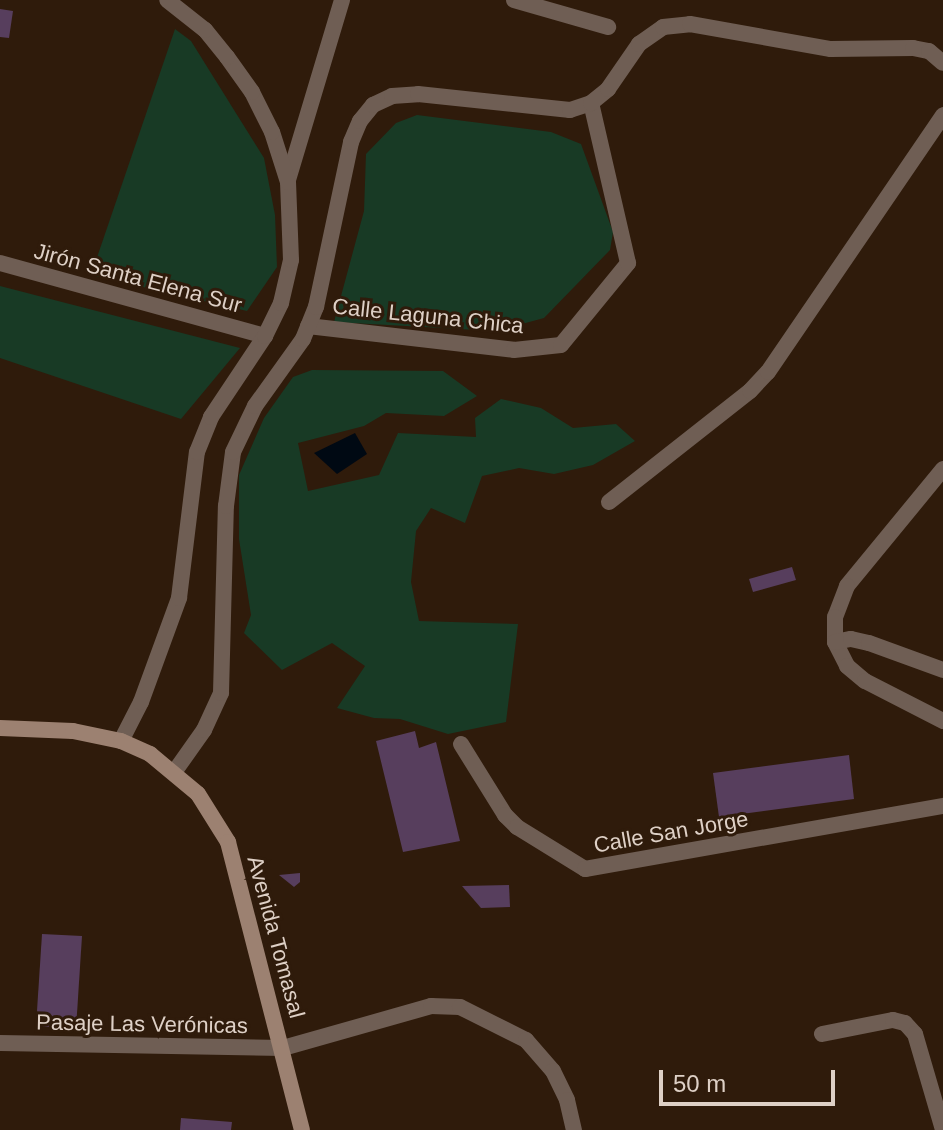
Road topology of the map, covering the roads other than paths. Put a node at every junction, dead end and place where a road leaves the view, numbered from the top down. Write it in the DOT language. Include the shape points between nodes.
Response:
graph roads {
  1 [pos="167,0"];
  2 [pos="342,0"];
  3 [pos="514,0"];
  4 [pos="608,27"];
  5 [pos="943,63"];
  6 [pos="591,103"];
  7 [pos="943,118"];
  8 [pos="288,182"];
  9 [pos="0,263"];
  10 [pos="308,326"];
  11 [pos="265,336"];
  12 [pos="943,469"];
  13 [pos="609,502"];
  14 [pos="835,642"];
  15 [pos="943,670"];
  16 [pos="943,721"];
  17 [pos="0,728"];
  18 [pos="121,741"];
  19 [pos="461,744"];
  20 [pos="175,771"];
  21 [pos="943,806"];
  22 [pos="822,1034"];
  23 [pos="0,1043"];
  24 [pos="283,1048"];
  25 [pos="302,1130"];
  26 [pos="574,1130"];
  27 [pos="943,1130"];
  1 -- 8 [label="street" via="205,30 252,92"];
  2 -- 8 [label="street"];
  3 -- 4 [label="street"];
  5 -- 6 [label="street" via="929,51 913,48 831,49 690,24 663,27 639,44 608,89"];
  6 -- 10 [label="street, Calle Laguna Chica" via="570,110 418,94 392,96 373,105 351,142"];
  6 -- 10 [label="street, Calle Laguna Chica" via="628,263 561,345 514,350"];
  7 -- 13 [label="street" via="768,372"];
  8 -- 11 [label="street" via="291,260 281,303"];
  9 -- 11 [label="street, Jirón Santa Elena Sur"];
  10 -- 20 [label="street, Calle Laguna Chica" via="255,406 233,452 226,506 221,693 204,730"];
  11 -- 18 [label="street" via="211,417 197,452 179,598"];
  12 -- 14 [label="street" via="847,586 835,617"];
  14 -- 15 [label="street" via="869,643"];
  14 -- 16 [label="street" via="847,666 865,681"];
  17 -- 18 [label="street, Avenida Tomasal" via="73,731"];
  18 -- 20 [label="street, Avenida Tomasal"];
  19 -- 21 [label="street, Calle San Jorge" via="505,815 585,869"];
  20 -- 24 [label="street, Avenida Tomasal" via="198,794 228,842"];
  22 -- 27 [label="street" via="893,1020 905,1023 915,1034"];
  23 -- 24 [label="street, Pasaje Las Verónicas"];
  24 -- 25 [label="street, Avenida Tomasal"];
  24 -- 26 [label="street, Pasaje Las Verónicas" via="431,1006 460,1007 526,1040 553,1071"];
}
